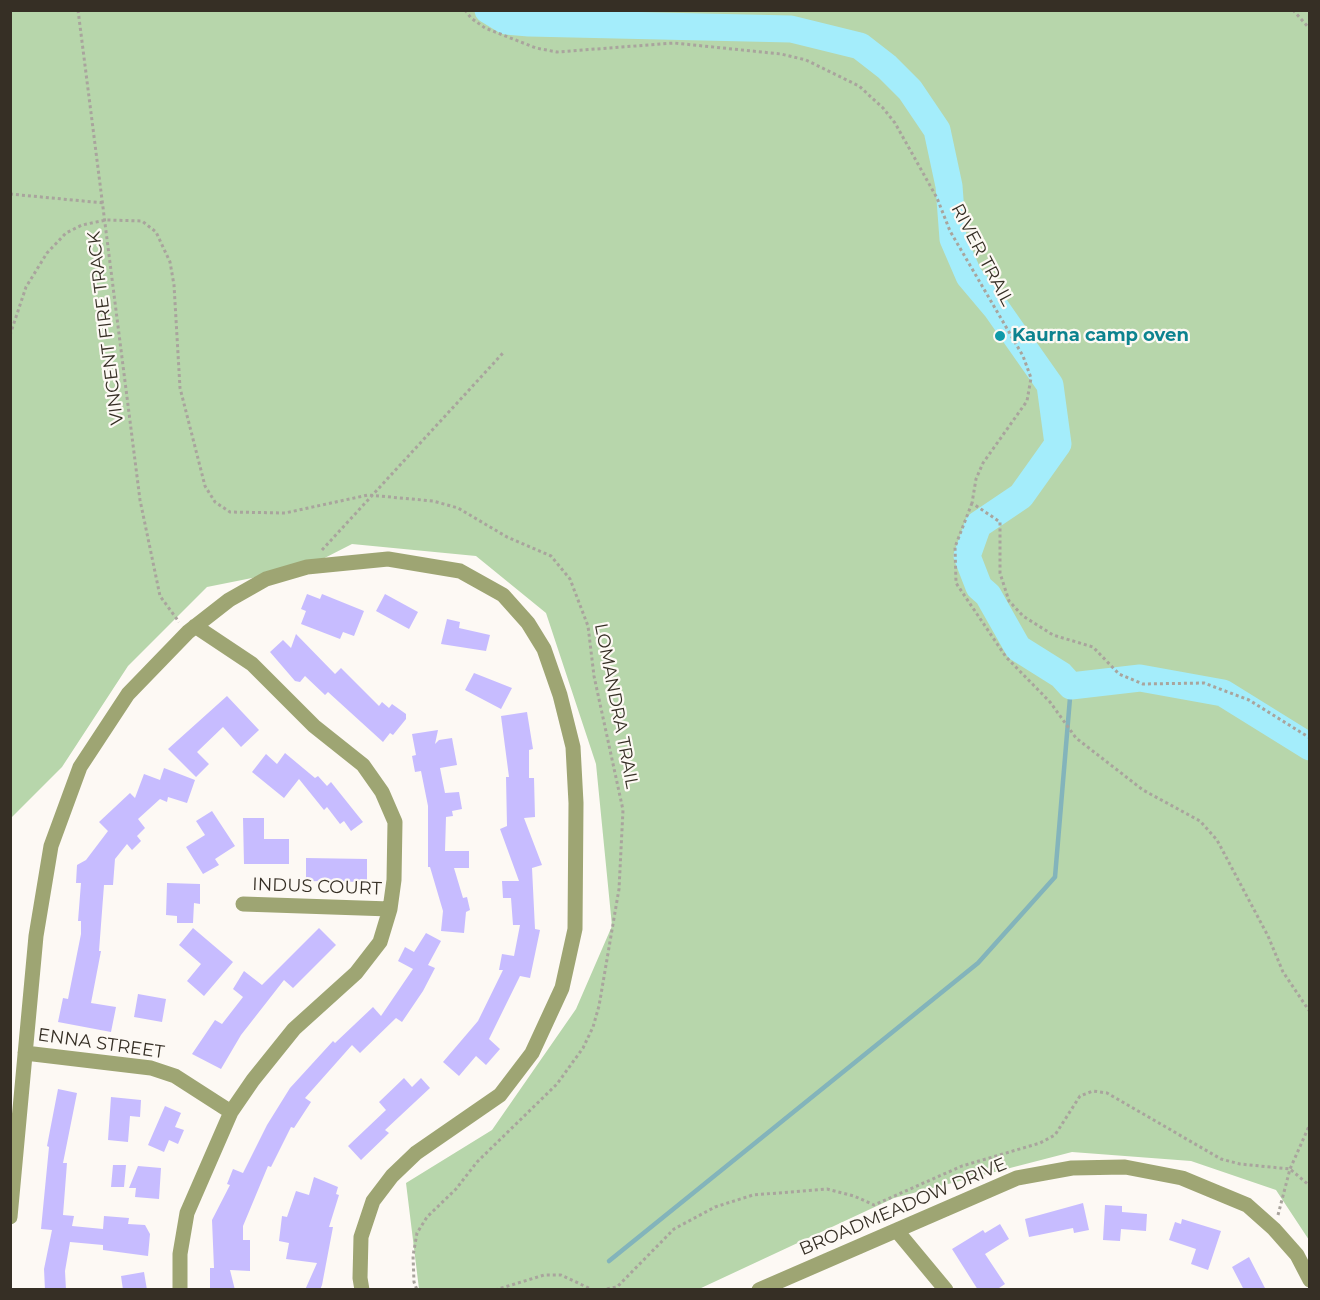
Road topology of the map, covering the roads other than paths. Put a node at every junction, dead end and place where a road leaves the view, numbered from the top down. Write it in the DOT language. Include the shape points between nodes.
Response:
graph roads {
  1 [pos="192,629"];
  2 [pos="243,904"];
  3 [pos="390,909"];
  4 [pos="25,1053"];
  5 [pos="231,1112"];
  6 [pos="10,1217"];
  7 [pos="897,1231"];
  8 [pos="1310,1280"];
  9 [pos="180,1290"];
  10 [pos="362,1290"];
  11 [pos="759,1290"];
  12 [pos="946,1290"];
  1 -- 3 [label="street" via="252,664 314,726 363,765 382,792 394,822"];
  1 -- 4 [label="street" via="128,694 80,767 51,846 36,936"];
  1 -- 10 [label="street" via="266,579 307,567 388,558 460,571 503,596 528,623 544,649 573,747 575,929 562,988 532,1053 500,1095 416,1153 373,1201 361,1238"];
  2 -- 3 [label="street, INDUS COURT"];
  3 -- 5 [label="street" via="380,942 356,974 294,1029"];
  4 -- 5 [label="street, ENNA STREET" via="151,1068 175,1076"];
  4 -- 6 [label="street"];
  5 -- 9 [label="street" via="187,1213 180,1254"];
  7 -- 8 [label="street, BROADMEADOW DRIVE" via="1017,1178 1072,1168 1125,1167 1182,1178 1247,1205 1297,1255"];
  7 -- 11 [label="street, BROADMEADOW DRIVE"];
  7 -- 12 [label="street"];
}
